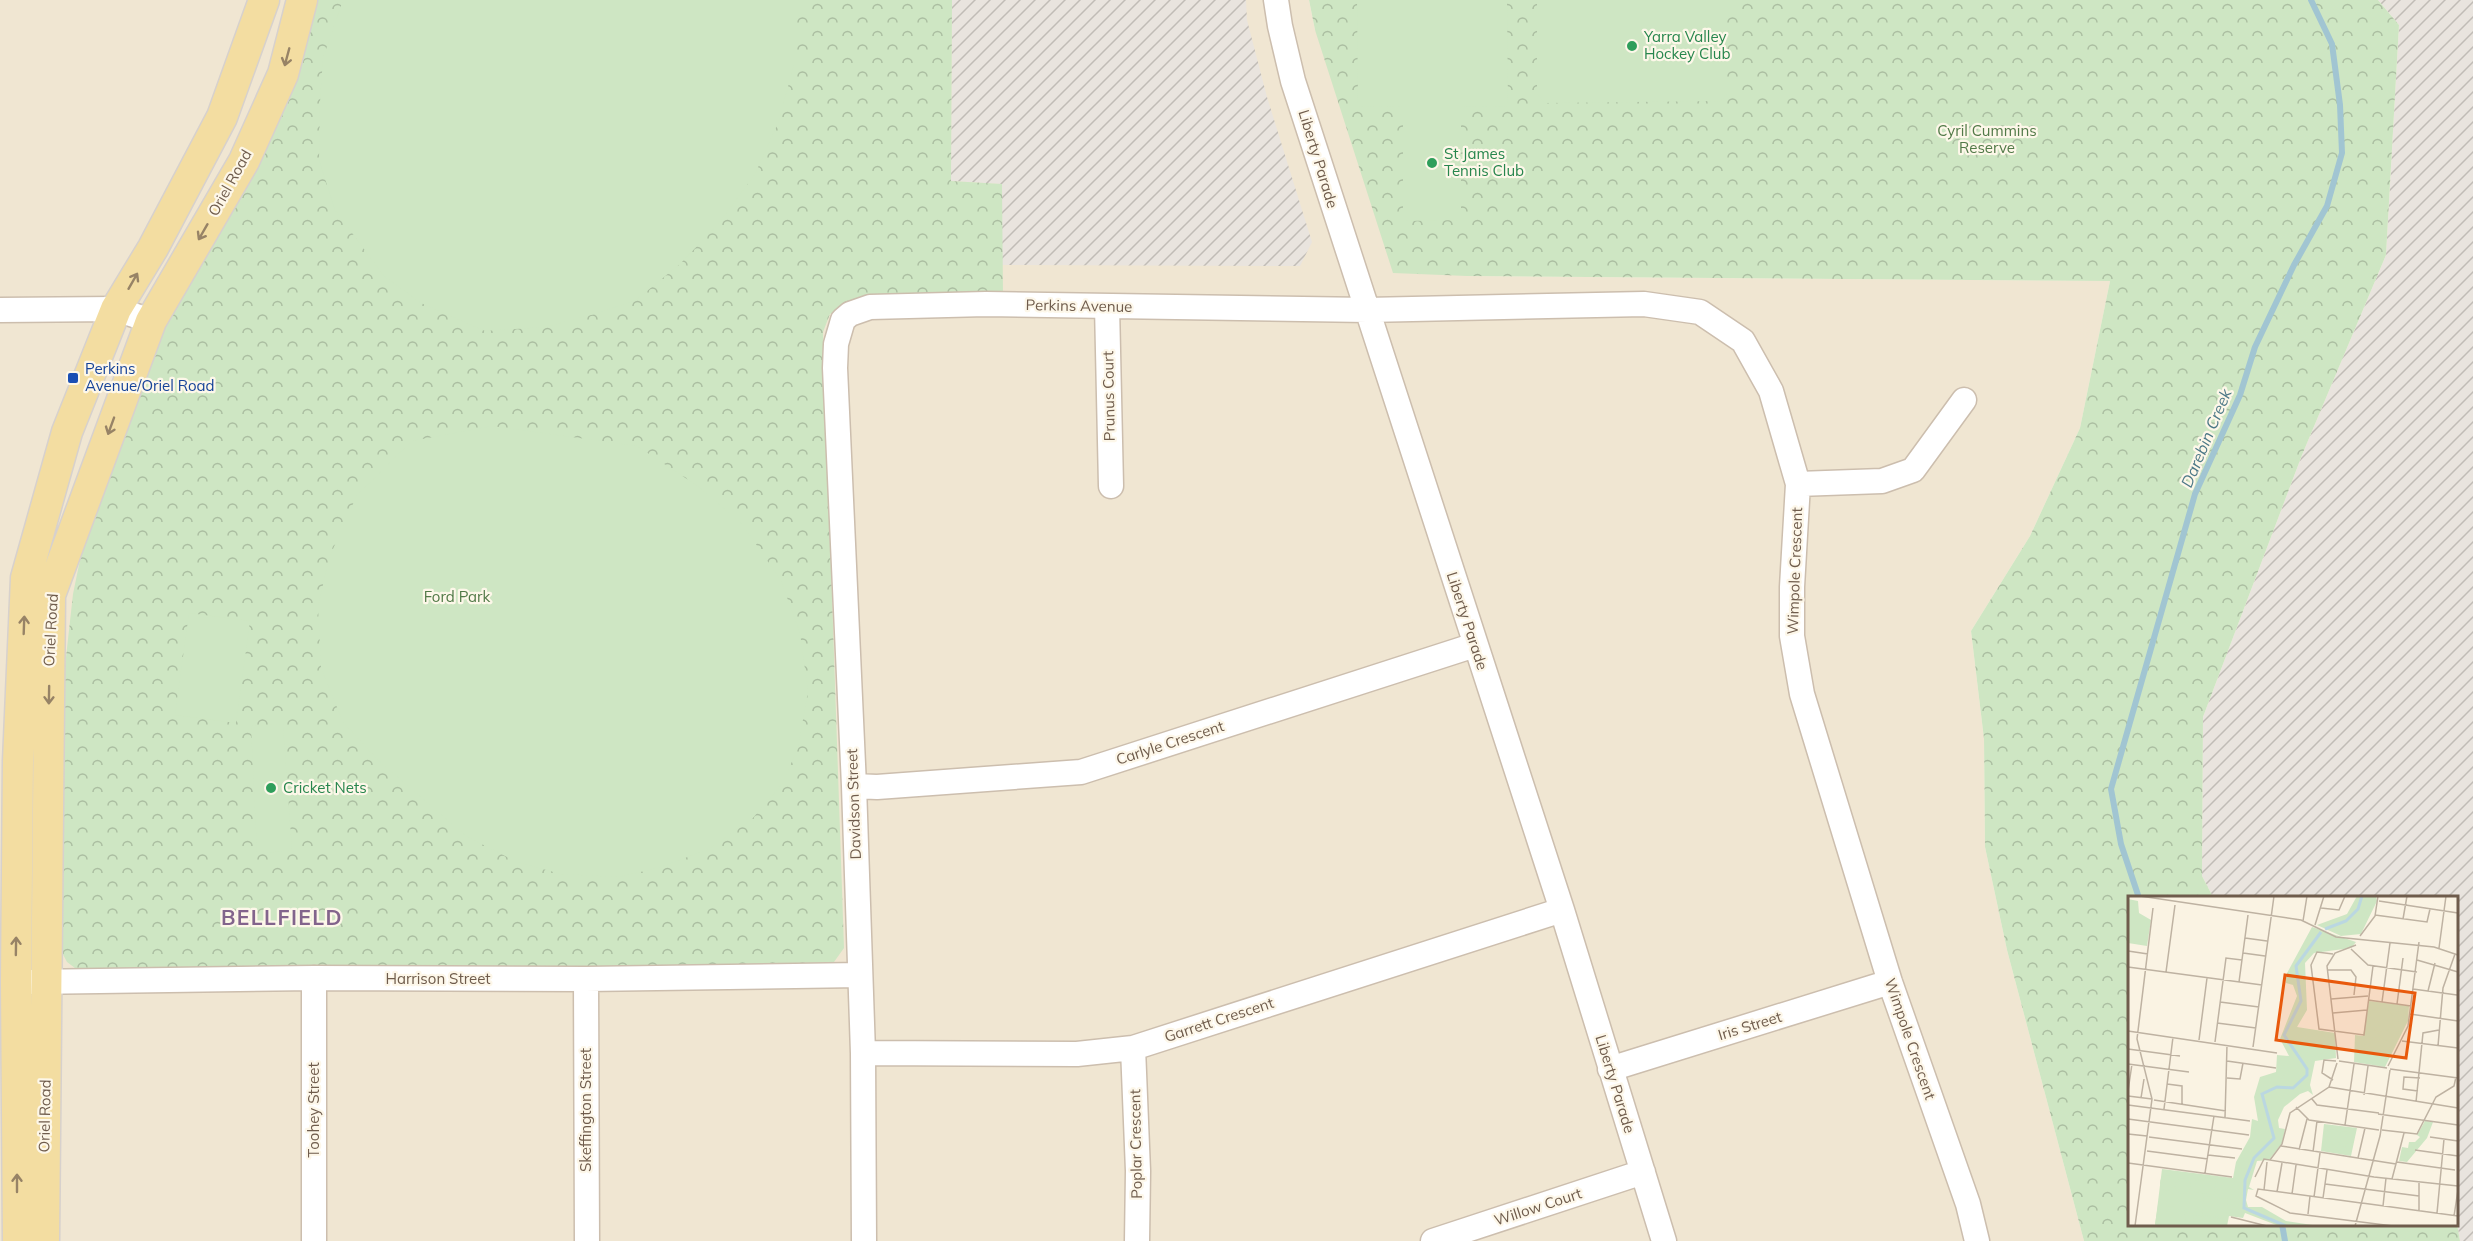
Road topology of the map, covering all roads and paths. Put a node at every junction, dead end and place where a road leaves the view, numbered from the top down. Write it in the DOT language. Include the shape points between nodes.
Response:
graph roads {
  1 [pos="264,0"];
  2 [pos="302,0"];
  3 [pos="1276,0"];
  4 [pos="1107,306"];
  5 [pos="116,309"];
  6 [pos="0,310"];
  7 [pos="1367,310"];
  8 [pos="151,321"];
  9 [pos="835,368"];
  10 [pos="1964,400"];
  11 [pos="1798,484"];
  12 [pos="1111,486"];
  13 [pos="1474,645"];
  14 [pos="854,786"];
  15 [pos="9,822"];
  16 [pos="48,822"];
  17 [pos="1562,910"];
  18 [pos="860,975"];
  19 [pos="314,978"];
  20 [pos="586,979"];
  21 [pos="47,981"];
  22 [pos="16,982"];
  23 [pos="1890,982"];
  24 [pos="1133,1048"];
  25 [pos="863,1053"];
  26 [pos="1610,1069"];
  27 [pos="1643,1172"];
  28 [pos="18,1241"];
  29 [pos="44,1241"];
  30 [pos="314,1241"];
  31 [pos="586,1241"];
  32 [pos="864,1241"];
  33 [pos="1137,1241"];
  34 [pos="1433,1241"];
  35 [pos="1664,1241"];
  36 [pos="1977,1241"];
  5 -- 1 [label="main road, Oriel Road, one-way" via="222,117"];
  2 -- 8 [label="main road, Oriel Road, one-way" via="283,74 244,161"];
  3 -- 7 [label="street, Liberty Parade" via="1293,81"];
  4 -- 7 [label="street, Perkins Avenue"];
  4 -- 9 [label="street, Perkins Avenue" via="870,307 843,320"];
  4 -- 12 [label="street, Prunus Court"];
  5 -- 6 [label="street"];
  5 -- 8 [label="street"];
  15 -- 5 [label="main road, Oriel Road, one-way" via="18,761 26,578 67,432"];
  7 -- 11 [label="street, Wimpole Crescent" via="1644,304 1700,312 1743,341 1771,391"];
  7 -- 13 [label="street, Liberty Parade"];
  8 -- 16 [label="main road, Oriel Road, one-way" via="50,595"];
  9 -- 14 [label="street, Davidson Street"];
  10 -- 11 [label="street" via="1913,470 1882,481"];
  11 -- 23 [label="street, Wimpole Crescent" via="1792,636 1802,694"];
  13 -- 14 [label="street, Carlyle Crescent" via="1081,772"];
  13 -- 17 [label="street, Liberty Parade"];
  14 -- 18 [label="street, Davidson Street"];
  15 -- 16 [label="street"];
  22 -- 15 [label="main road, Oriel Road, one-way"];
  16 -- 21 [label="main road, Oriel Road"];
  17 -- 24 [label="street, Garrett Crescent"];
  17 -- 26 [label="street, Liberty Parade"];
  18 -- 20 [label="street, Harrison Street"];
  18 -- 25 [label="street, Davidson Street"];
  19 -- 20 [label="street, Harrison Street"];
  19 -- 21 [label="street, Harrison Street"];
  19 -- 30 [label="street, Toohey Street"];
  20 -- 31 [label="street, Skeffington Street"];
  21 -- 22 [label="street, Harrison Street"];
  21 -- 29 [label="main road, Oriel Road"];
  28 -- 22 [label="main road, Oriel Road, one-way"];
  23 -- 26 [label="street, Iris Street"];
  23 -- 36 [label="street, Wimpole Crescent" via="1968,1204"];
  24 -- 25 [label="street, Garrett Crescent" via="1077,1054"];
  24 -- 33 [label="street, Poplar Crescent"];
  25 -- 32 [label="street, Davidson Street"];
  26 -- 27 [label="street, Liberty Parade"];
  27 -- 34 [label="street, Willow Court"];
  27 -- 35 [label="street, Liberty Parade"];
}
